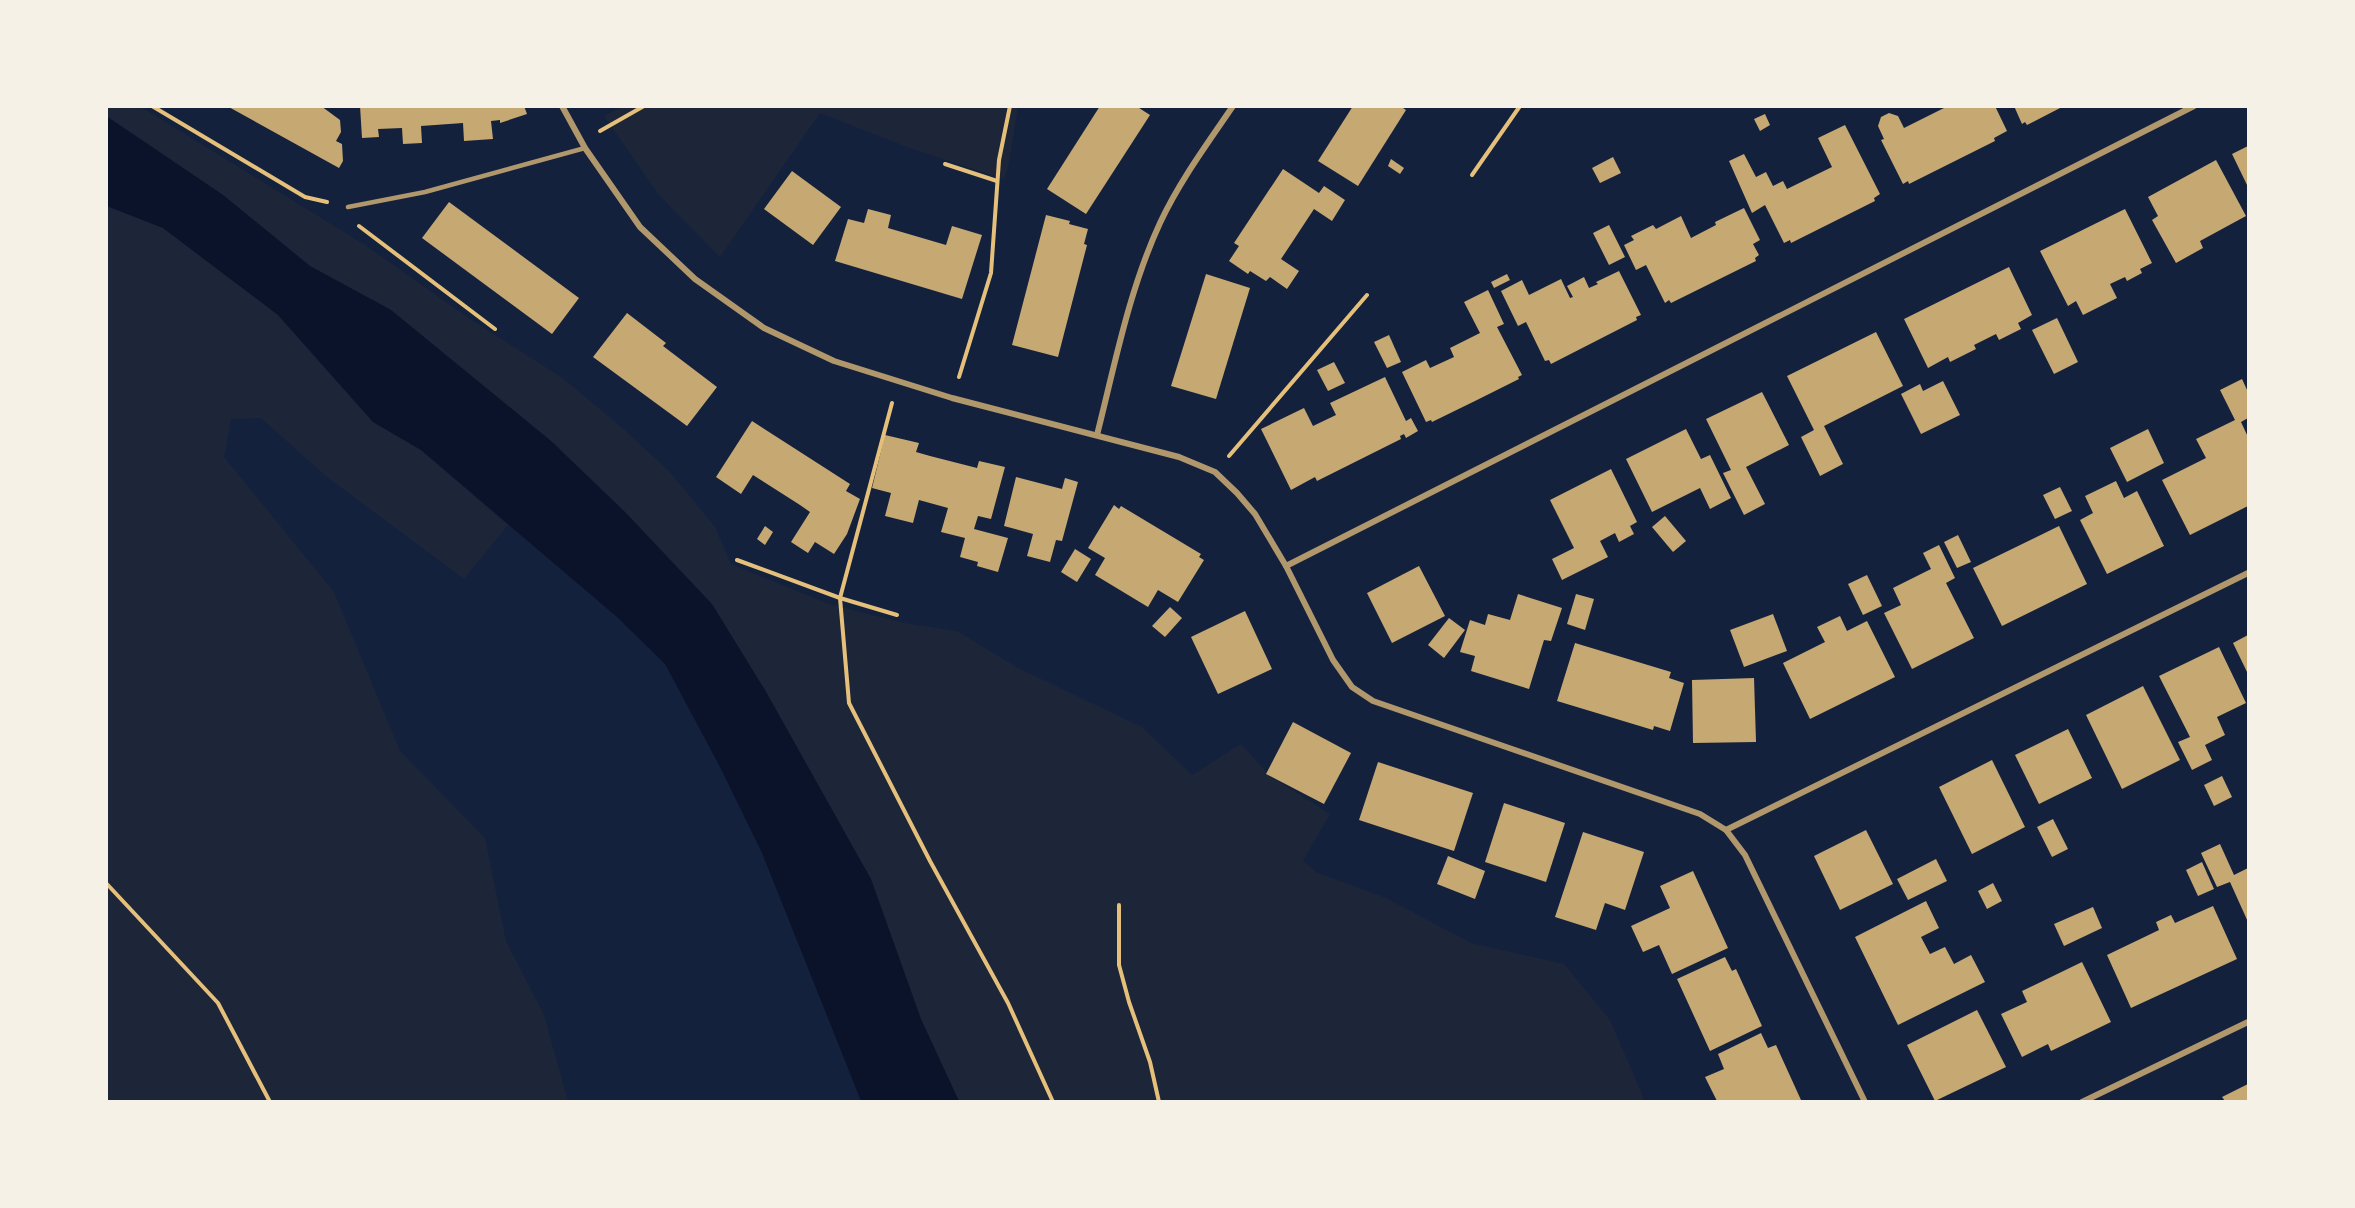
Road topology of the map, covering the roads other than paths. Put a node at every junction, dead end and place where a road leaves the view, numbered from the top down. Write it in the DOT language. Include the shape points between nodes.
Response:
graph roads {
  1 [pos="562,106"];
  2 [pos="1233,106"];
  3 [pos="2194,106"];
  4 [pos="585,148"];
  5 [pos="348,207"];
  6 [pos="1097,435"];
  7 [pos="1286,566"];
  8 [pos="2248,573"];
  9 [pos="1726,830"];
  10 [pos="2248,1022"];
  11 [pos="1865,1101"];
  12 [pos="2082,1101"];
  1 -- 4 [label="street"];
  2 -- 6 [label="street" via="1160,223 1132,294"];
  3 -- 7 [label="street"];
  4 -- 5 [label="lane" via="425,192"];
  4 -- 6 [label="street" via="640,227 695,279 764,328 834,361 952,398"];
  6 -- 7 [label="street" via="1179,457 1215,472 1255,514"];
  7 -- 9 [label="street" via="1333,660 1352,687 1373,701 1700,814"];
  8 -- 9 [label="street"];
  9 -- 11 [label="street" via="1745,855"];
  10 -- 12 [label="street"];
}
